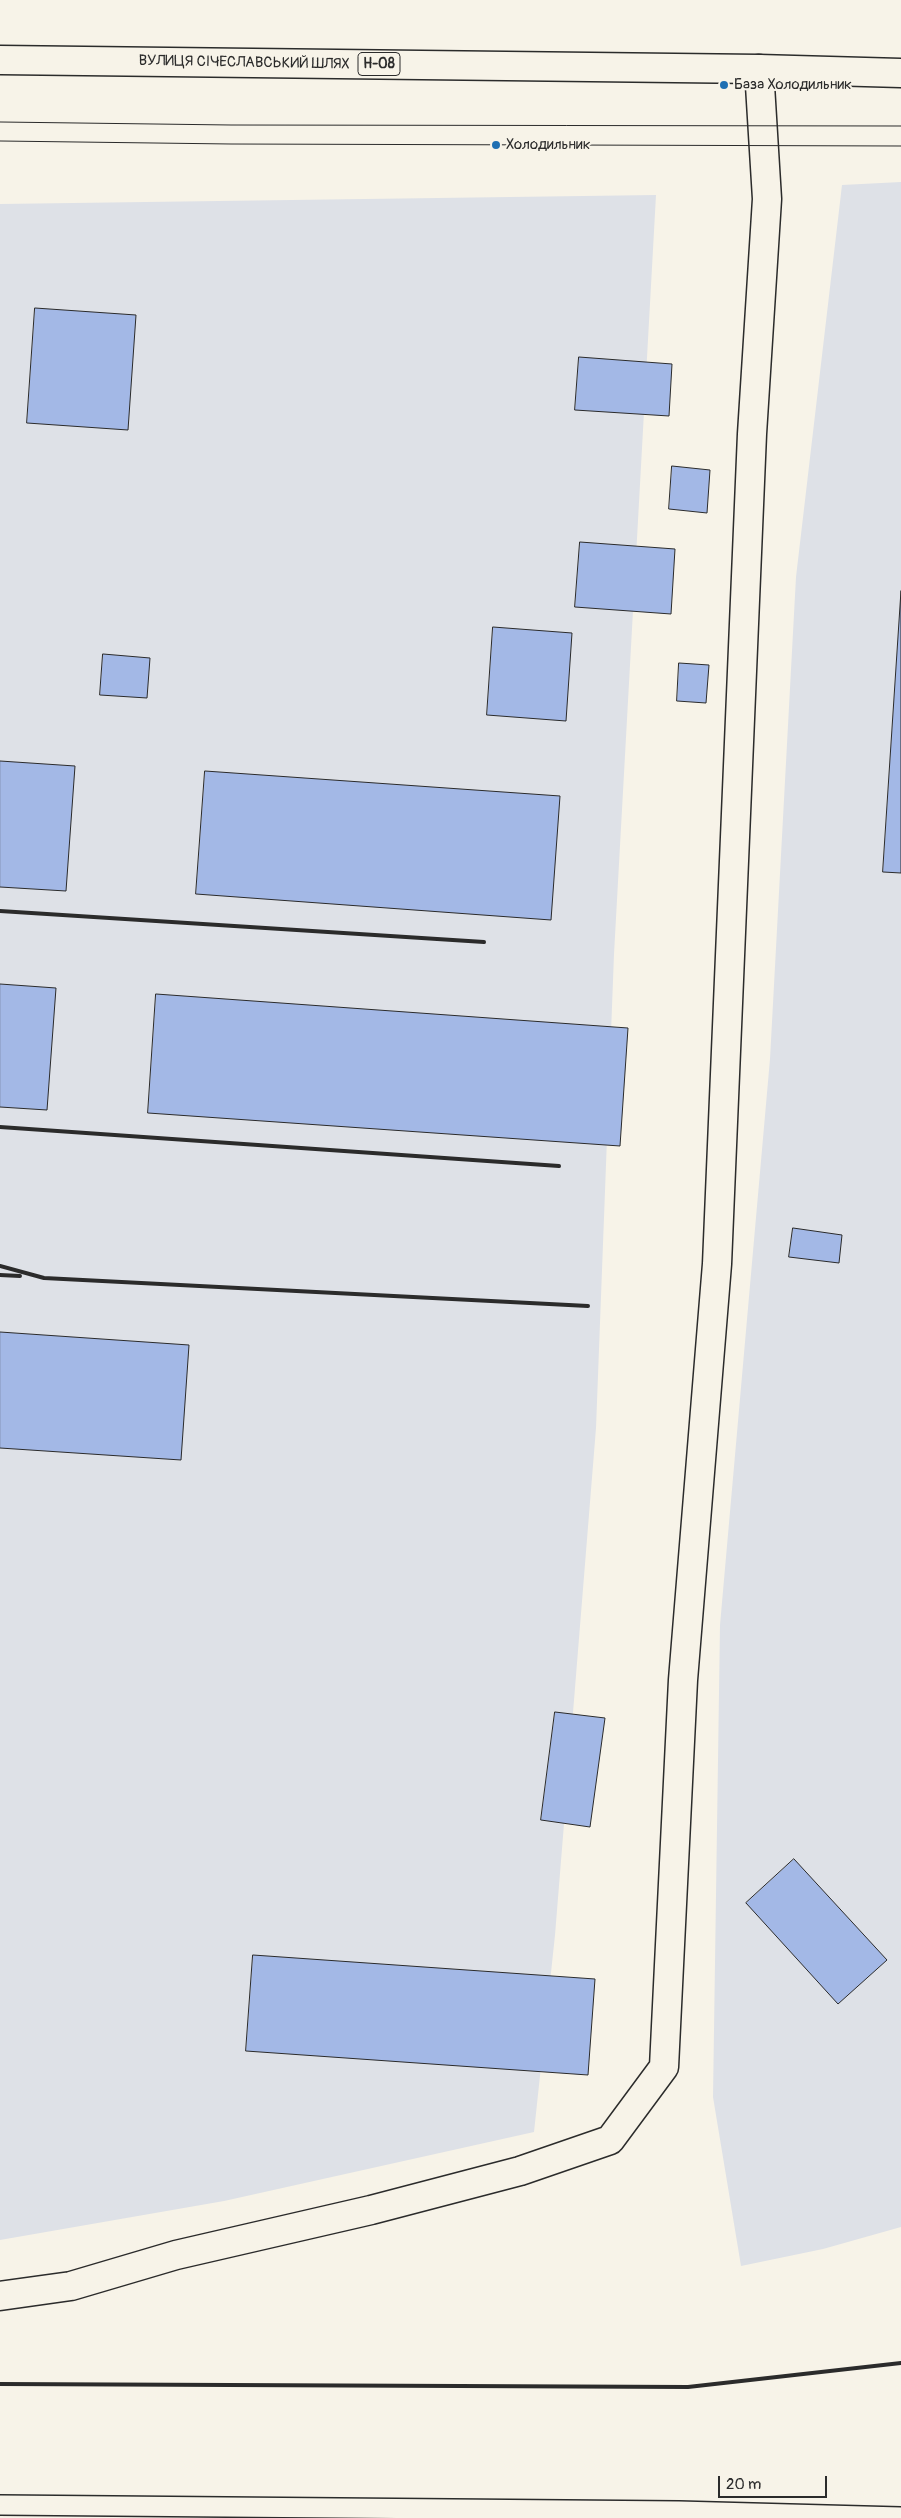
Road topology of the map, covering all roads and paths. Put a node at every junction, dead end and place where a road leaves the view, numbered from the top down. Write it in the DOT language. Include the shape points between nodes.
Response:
graph roads {
  1 [pos="0,60"];
  2 [pos="901,63"];
  3 [pos="758,69"];
  4 [pos="901,74"];
  5 [pos="0,2296"];
  6 [pos="0,2505"];
  7 [pos="901,2516"];
  1 -- 3 [label="street, ВУЛИЦЯ СІЧЕСЛАВСЬКИЙ ШЛЯХ / Н-08"];
  2 -- 3 [label="street, ВУЛИЦЯ СІЧЕСЛАВСЬКИЙ ШЛЯХ / Н-08"];
  3 -- 4 [label="street, ВУЛИЦЯ СІЧЕСЛАВСЬКИЙ ШЛЯХ / Н-08"];
  3 -- 5 [label="street" via="767,199 752,444 717,1264 683,1680 664,2067 610,2140 520,2171 371,2210 176,2255 72,2286"];
  6 -- 7 [label="lane"];
}
